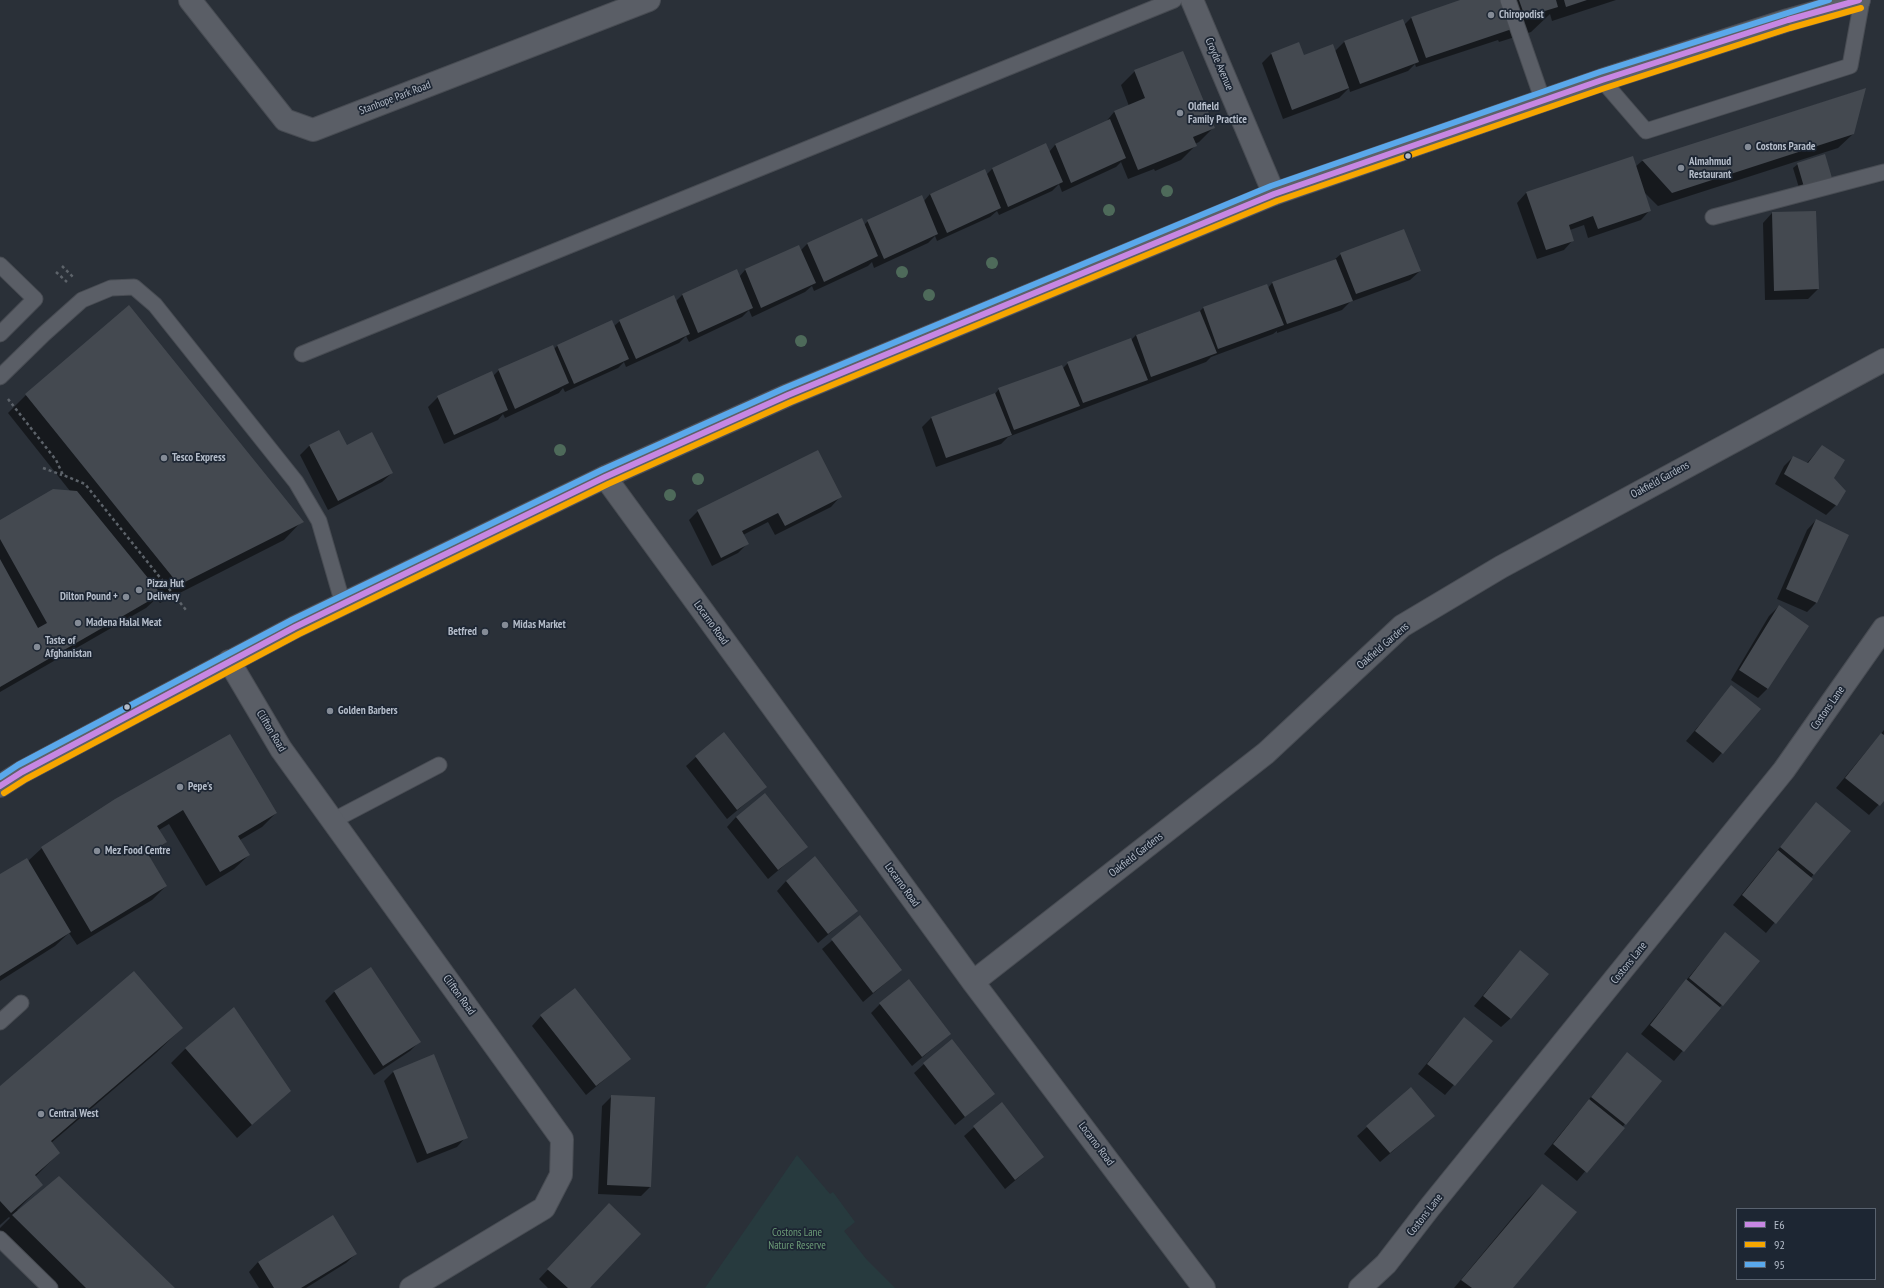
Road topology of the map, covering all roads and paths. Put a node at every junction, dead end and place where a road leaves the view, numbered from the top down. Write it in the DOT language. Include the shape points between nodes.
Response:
graph roads {
  1 [pos="190,0"];
  2 [pos="649,0"];
  3 [pos="1174,0"];
  4 [pos="1192,0"];
  5 [pos="1508,0"];
  6 [pos="1859,0"];
  7 [pos="1862,0"];
  8 [pos="1602,80"];
  9 [pos="1543,101"];
  10 [pos="1884,172"];
  11 [pos="1274,194"];
  12 [pos="1713,217"];
  13 [pos="0,265"];
  14 [pos="62,266"];
  15 [pos="77,282"];
  16 [pos="0,334"];
  17 [pos="302,354"];
  18 [pos="1884,360"];
  19 [pos="0,377"];
  20 [pos="5,395"];
  21 [pos="43,468"];
  22 [pos="62,475"];
  23 [pos="605,478"];
  24 [pos="343,604"];
  25 [pos="186,610"];
  26 [pos="1884,628"];
  27 [pos="229,661"];
  28 [pos="439,765"];
  29 [pos="0,786"];
  30 [pos="334,820"];
  31 [pos="973,982"];
  32 [pos="21,1002"];
  33 [pos="0,1022"];
  34 [pos="0,1239"];
  35 [pos="50,1288"];
  36 [pos="411,1288"];
  37 [pos="1204,1288"];
  38 [pos="1360,1288"];
  1 -- 2 [label="street, Stanhope Park Road" via="285,120 312,130"];
  3 -- 17 [label="lane"];
  4 -- 11 [label="street, Croyde Avenue"];
  5 -- 9 [label="lane"];
  6 -- 8 [label="main road" via="1788,20"];
  7 -- 8 [label="lane" via="1850,66 1646,131"];
  8 -- 9 [label="main road"];
  9 -- 11 [label="main road"];
  10 -- 12 [label="lane"];
  11 -- 23 [label="main road" via="796,392"];
  13 -- 16 [label="lane" via="35,299"];
  14 -- 15 [label="path"];
  18 -- 31 [label="street, Oakfield Gardens" via="1501,567 1402,626 1266,753"];
  19 -- 24 [label="lane" via="82,300 111,288 134,287 155,305 296,482 319,521"];
  20 -- 22 [label="path" via="56,460"];
  21 -- 22 [label="path"];
  22 -- 25 [label="path" via="85,484"];
  23 -- 24 [label="main road"];
  23 -- 31 [label="street, Locarno Road"];
  24 -- 27 [label="main road"];
  26 -- 38 [label="street, Costons Lane" via="1784,770 1386,1264"];
  27 -- 29 [label="main road"];
  27 -- 30 [label="street, Clifton Road" via="281,749"];
  28 -- 30 [label="lane"];
  30 -- 36 [label="street, Clifton Road" via="562,1139 561,1174 544,1208"];
  31 -- 37 [label="street, Locarno Road"];
  32 -- 33 [label="lane"];
  34 -- 35 [label="lane"];
}
